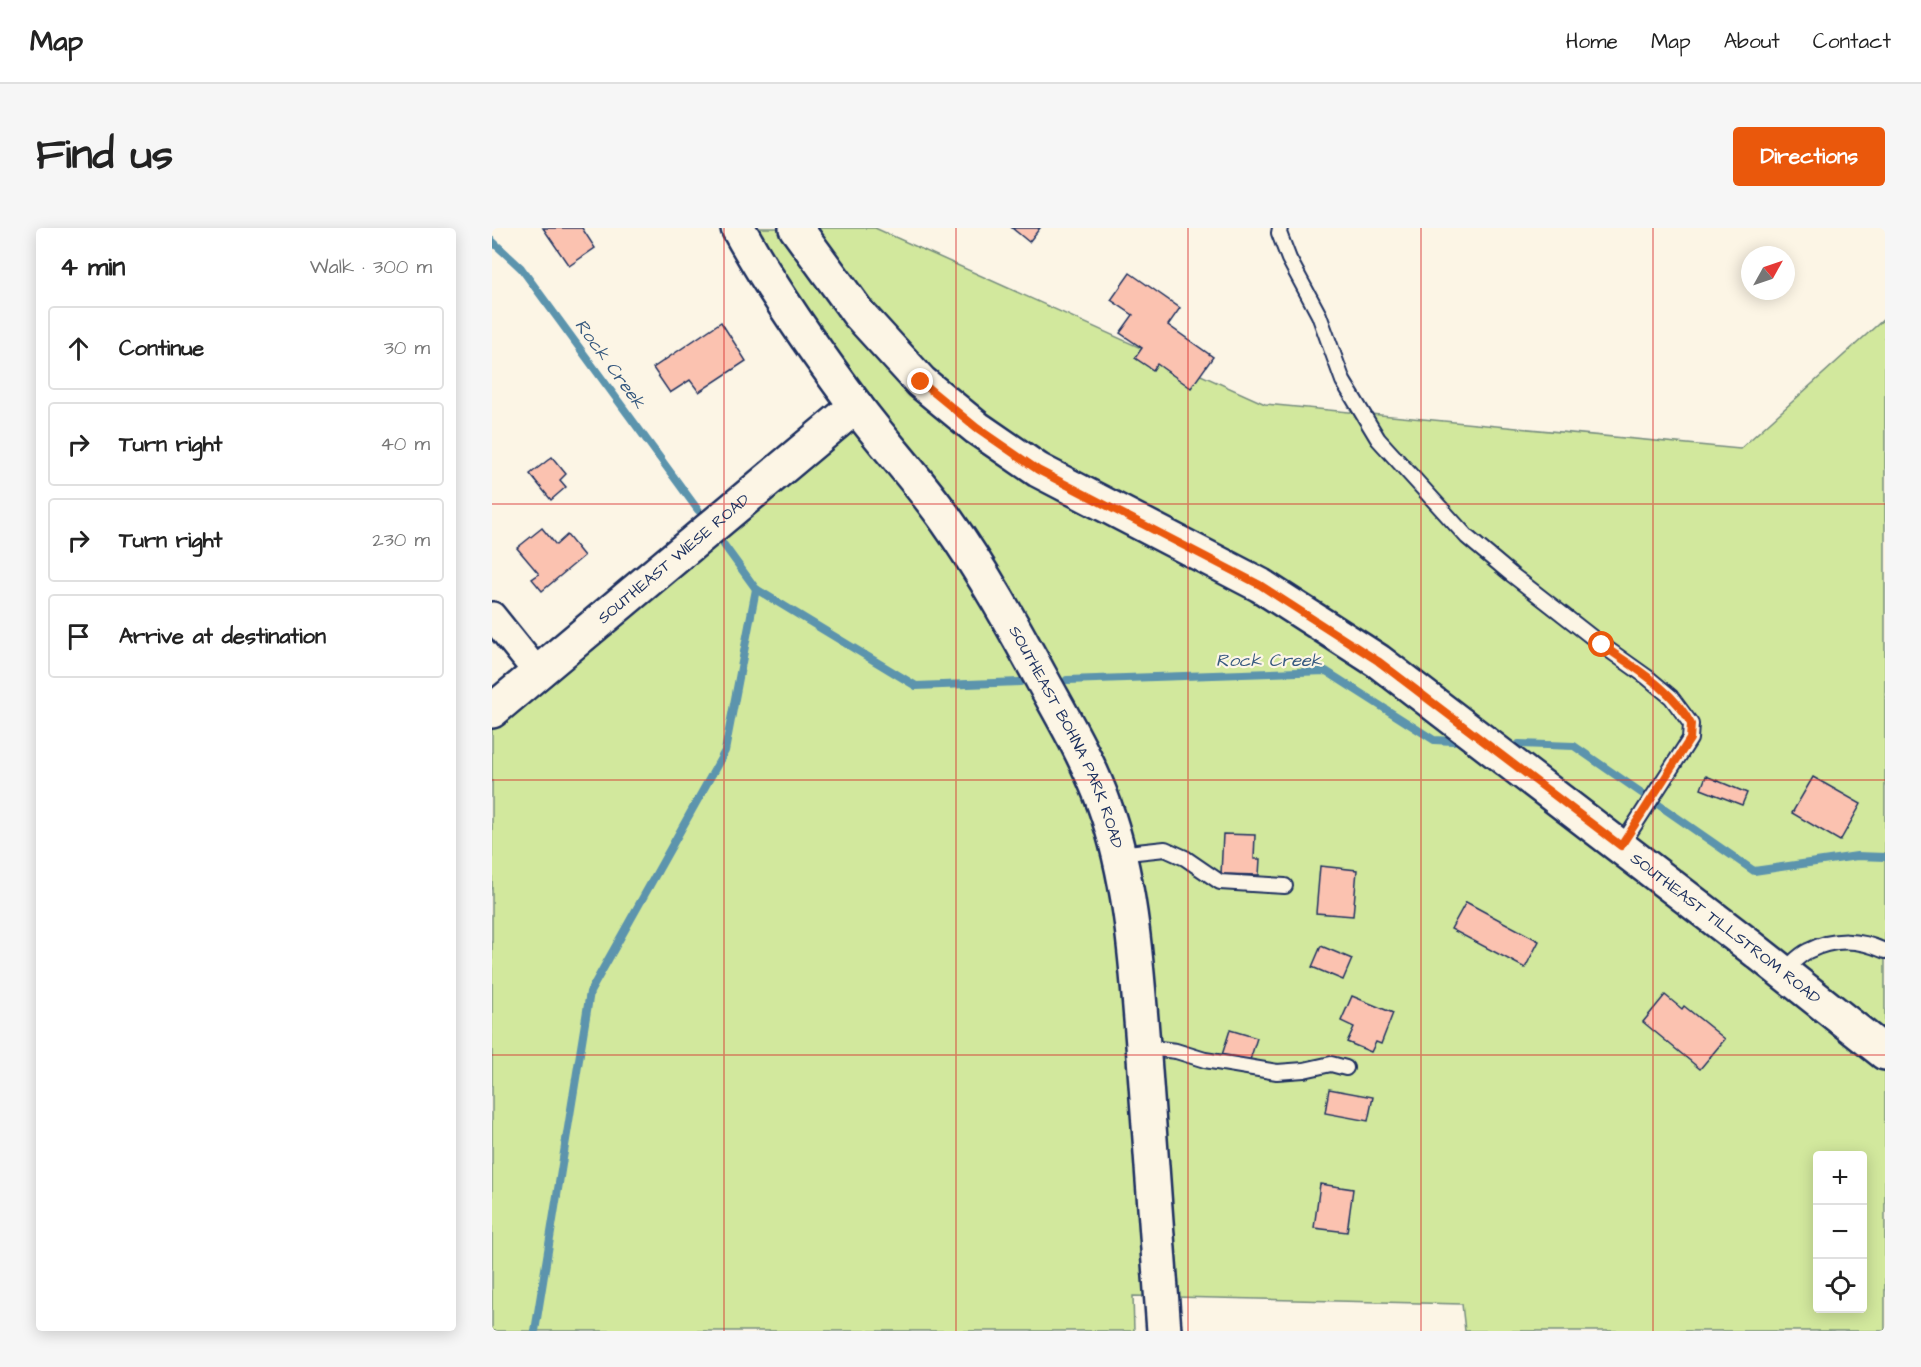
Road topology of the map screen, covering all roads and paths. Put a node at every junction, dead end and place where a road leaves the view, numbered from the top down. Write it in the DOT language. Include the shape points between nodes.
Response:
graph roads {
  1 [pos="738,228"];
  2 [pos="796,228"];
  3 [pos="1280,228"];
  4 [pos="856,406"];
  5 [pos="492,616"];
  6 [pos="537,672"];
  7 [pos="492,711"];
  8 [pos="1621,846"];
  9 [pos="1118,854"];
  10 [pos="1285,886"];
  11 [pos="1885,951"];
  12 [pos="1783,972"];
  13 [pos="1143,1047"];
  14 [pos="1885,1053"];
  15 [pos="1346,1068"];
  16 [pos="1164,1331"];
  1 -- 4 [label="street, SOUTHEAST BOHNA PARK ROAD"];
  2 -- 8 [label="street, SOUTHEAST TILLSTROM ROAD" via="858,313 921,382 977,428 1038,470 1260,585 1378,661"];
  3 -- 8 [label="lane" via="1289,259 1319,315 1343,381 1378,439 1467,537 1647,677 1687,716 1690,739"];
  4 -- 6 [label="street, SOUTHEAST WIESE ROAD"];
  4 -- 9 [label="street, SOUTHEAST BOHNA PARK ROAD" via="946,519 1008,617 1084,756 1104,804"];
  5 -- 6 [label="street"];
  6 -- 7 [label="street, SOUTHEAST WIESE ROAD"];
  8 -- 12 [label="street, SOUTHEAST TILLSTROM ROAD"];
  9 -- 10 [label="lane" via="1166,849 1220,882"];
  9 -- 13 [label="street, SOUTHEAST BOHNA PARK ROAD" via="1136,964"];
  11 -- 12 [label="lane" via="1871,944 1840,940 1808,951"];
  12 -- 14 [label="street, SOUTHEAST TILLSTROM ROAD"];
  13 -- 15 [label="lane" via="1277,1072 1331,1064"];
  13 -- 16 [label="street, SOUTHEAST BOHNA PARK ROAD"];
}
